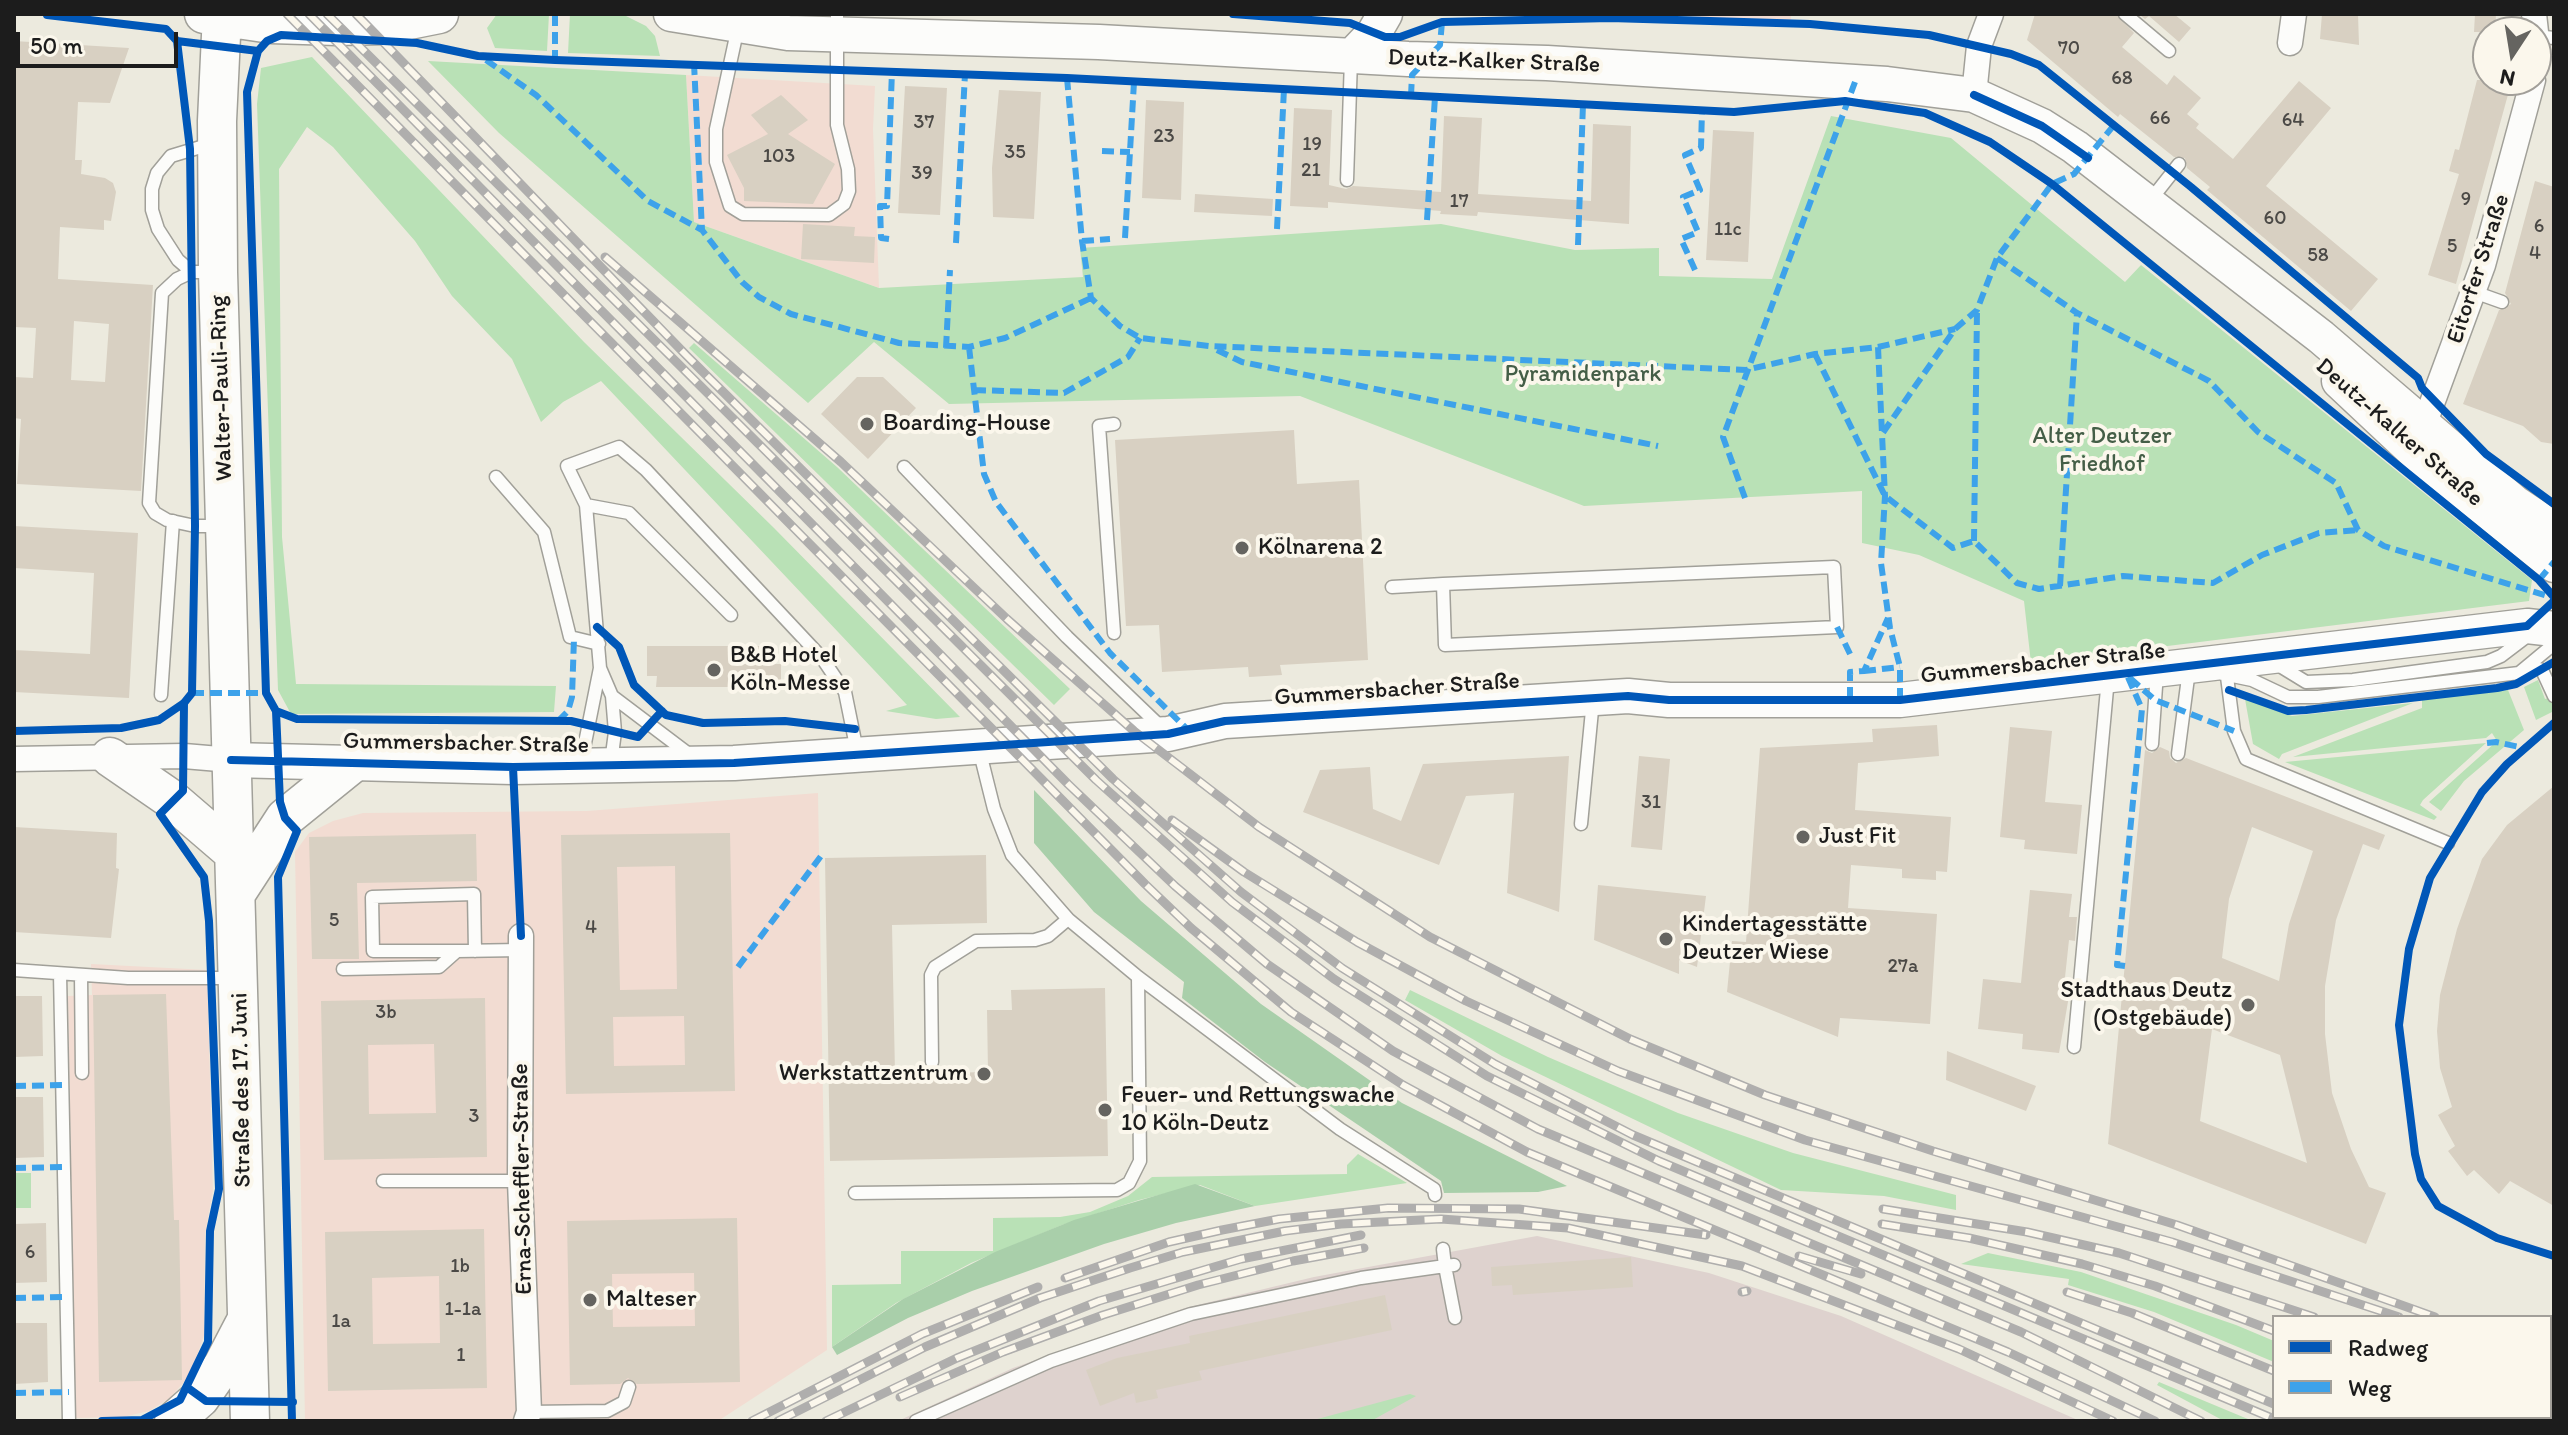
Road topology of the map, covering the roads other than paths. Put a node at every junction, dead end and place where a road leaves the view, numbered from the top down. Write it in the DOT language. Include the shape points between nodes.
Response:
graph roads {
  1 [pos="439,14"];
  2 [pos="1385,14"];
  3 [pos="1396,14"];
  4 [pos="1991,14"];
  5 [pos="2125,14"];
  6 [pos="2294,14"];
  7 [pos="216,15"];
  8 [pos="684,16"];
  9 [pos="836,25"];
  10 [pos="738,27"];
  11 [pos="2290,43"];
  12 [pos="2169,51"];
  13 [pos="1352,56"];
  14 [pos="1408,59"];
  15 [pos="1974,95"];
  16 [pos="2529,96"];
  17 [pos="217,143"];
  18 [pos="2179,164"];
  19 [pos="1347,180"];
  20 [pos="2147,205"];
  21 [pos="205,272"];
  22 [pos="2474,292"];
  23 [pos="2502,302"];
  24 [pos="1114,424"];
  25 [pos="2422,441"];
  26 [pos="904,467"];
  27 [pos="496,477"];
  28 [pos="586,505"];
  29 [pos="173,521"];
  30 [pos="225,525"];
  31 [pos="2554,529"];
  32 [pos="2554,565"];
  33 [pos="1443,584"];
  34 [pos="1392,587"];
  35 [pos="731,615"];
  36 [pos="2546,626"];
  37 [pos="1114,633"];
  38 [pos="599,644"];
  39 [pos="2530,666"];
  40 [pos="600,668"];
  41 [pos="2200,669"];
  42 [pos="2108,678"];
  43 [pos="161,695"];
  44 [pos="612,696"];
  45 [pos="2554,696"];
  46 [pos="1593,698"];
  47 [pos="1168,734"];
  48 [pos="2152,744"];
  49 [pos="979,749"];
  50 [pos="2178,754"];
  51 [pos="110,757"];
  52 [pos="858,757"];
  53 [pos="14,759"];
  54 [pos="231,760"];
  55 [pos="353,763"];
  56 [pos="702,764"];
  57 [pos="596,766"];
  58 [pos="1581,824"];
  59 [pos="2448,843"];
  60 [pos="235,854"];
  61 [pos="237,892"];
  62 [pos="1068,919"];
  63 [pos="521,943"];
  64 [pos="457,951"];
  65 [pos="475,951"];
  66 [pos="343,969"];
  67 [pos="14,970"];
  68 [pos="60,974"];
  69 [pos="81,975"];
  70 [pos="1138,977"];
  71 [pos="239,978"];
  72 [pos="2074,1047"];
  73 [pos="932,1062"];
  74 [pos="82,1073"];
  75 [pos="383,1181"];
  76 [pos="520,1181"];
  77 [pos="855,1193"];
  78 [pos="1435,1195"];
  79 [pos="1443,1249"];
  80 [pos="1449,1265"];
  81 [pos="247,1318"];
  82 [pos="1455,1318"];
  83 [pos="629,1387"];
  84 [pos="527,1416"];
  85 [pos="69,1421"];
  86 [pos="174,1421"];
  87 [pos="250,1421"];
  88 [pos="916,1421"];
  1 -- 7 [label="main road" via="368,26 271,24"];
  2 -- 13 [label="main road"];
  3 -- 14 [label="main road"];
  4 -- 15 [label="street" via="1979,46"];
  5 -- 12 [label="lane"];
  6 -- 11 [label="street"];
  7 -- 17 [label="main road, Walter-Pauli-Ring"];
  8 -- 10 [label="main road, Deutz-Kalker Straße"];
  9 -- 10 [label="main road, Deutz-Kalker Straße"];
  9 -- 10 [label="lane" via="837,125 849,191 844,204 829,215 743,214 730,206 716,162 719,103"];
  9 -- 13 [label="main road, Deutz-Kalker Straße"];
  13 -- 14 [label="main road, Deutz-Kalker Straße"];
  13 -- 19 [label="lane"];
  14 -- 15 [label="main road, Deutz-Kalker Straße" via="1765,76"];
  15 -- 20 [label="main road, Deutz-Kalker Straße" via="2042,126"];
  16 -- 22 [label="street, Eitorfer Straße"];
  17 -- 21 [label="main road, Walter-Pauli-Ring"];
  17 -- 21 [label="lane" via="171,156 152,189 158,229 178,260"];
  18 -- 20 [label="lane"];
  20 -- 25 [label="main road, Deutz-Kalker Straße" via="2256,289 2294,340"];
  21 -- 29 [label="lane" via="177,279 162,293 149,503 155,513"];
  21 -- 30 [label="main road, Walter-Pauli-Ring"];
  22 -- 23 [label="lane"];
  22 -- 25 [label="street, Eitorfer Straße"];
  24 -- 37 [label="lane" via="1099,426"];
  25 -- 31 [label="main road, Deutz-Kalker Straße"];
  25 -- 32 [label="main road, Deutz-Kalker Straße"];
  26 -- 47 [label="lane"];
  27 -- 38 [label="lane" via="544,532 570,637"];
  28 -- 35 [label="lane" via="629,513"];
  28 -- 38 [label="lane"];
  28 -- 52 [label="lane" via="567,466 619,447 822,658 845,692"];
  29 -- 30 [label="lane"];
  29 -- 43 [label="lane"];
  30 -- 54 [label="main road, Walter-Pauli-Ring"];
  33 -- 33 [label="lane" via="1834,567 1837,627 1445,645"];
  33 -- 34 [label="lane"];
  36 -- 39 [label="lane"];
  36 -- 41 [label="main road, Gummersbacher Straße"];
  38 -- 40 [label="lane"];
  39 -- 41 [label="lane" via="2497,677 2300,698"];
  39 -- 45 [label="lane" via="2542,670"];
  40 -- 44 [label="lane"];
  40 -- 57 [label="lane"];
  41 -- 42 [label="main road, Gummersbacher Straße"];
  41 -- 48 [label="lane"];
  41 -- 50 [label="lane"];
  41 -- 59 [label="lane" via="2246,759"];
  42 -- 46 [label="main road, Gummersbacher Straße" via="1900,700"];
  42 -- 72 [label="lane"];
  44 -- 56 [label="lane"];
  44 -- 57 [label="lane" via="615,732"];
  46 -- 47 [label="main road, Gummersbacher Straße" via="1225,721"];
  46 -- 58 [label="lane"];
  47 -- 49 [label="main road, Gummersbacher Straße"];
  49 -- 52 [label="main road, Gummersbacher Straße"];
  49 -- 62 [label="lane" via="1012,855"];
  51 -- 53 [label="street"];
  51 -- 54 [label="street"];
  51 -- 60 [label="main road" via="171,799"];
  52 -- 56 [label="main road, Gummersbacher Straße"];
  54 -- 55 [label="main road, Gummersbacher Straße"];
  54 -- 60 [label="main road, Straße des 17. Juni"];
  55 -- 57 [label="main road, Gummersbacher Straße"];
  55 -- 61 [label="main road" via="285,818"];
  56 -- 57 [label="main road, Gummersbacher Straße"];
  60 -- 61 [label="main road, Straße des 17. Juni"];
  61 -- 71 [label="main road, Straße des 17. Juni"];
  62 -- 70 [label="lane"];
  62 -- 73 [label="lane" via="1035,940 976,941 935,967"];
  63 -- 65 [label="lane"];
  63 -- 76 [label="street, Erna-Scheffler-Straße"];
  64 -- 65 [label="lane"];
  64 -- 65 [label="lane" via="373,951 372,897 474,894"];
  64 -- 66 [label="lane" via="439,967"];
  67 -- 68 [label="lane"];
  68 -- 69 [label="lane"];
  68 -- 85 [label="lane"];
  69 -- 71 [label="lane"];
  69 -- 74 [label="lane"];
  70 -- 77 [label="lane" via="1140,1161 1129,1183 1117,1190"];
  70 -- 78 [label="lane" via="1340,1129 1434,1189"];
  71 -- 81 [label="main road, Straße des 17. Juni"];
  75 -- 76 [label="lane"];
  76 -- 84 [label="street, Erna-Scheffler-Straße"];
  79 -- 80 [label="lane"];
  80 -- 82 [label="lane"];
  80 -- 88 [label="lane" via="1191,1314 1051,1361"];
  81 -- 86 [label="main road" via="200,1398"];
  81 -- 87 [label="main road, Straße des 17. Juni"];
  83 -- 84 [label="lane" via="624,1402 607,1411"];
}
